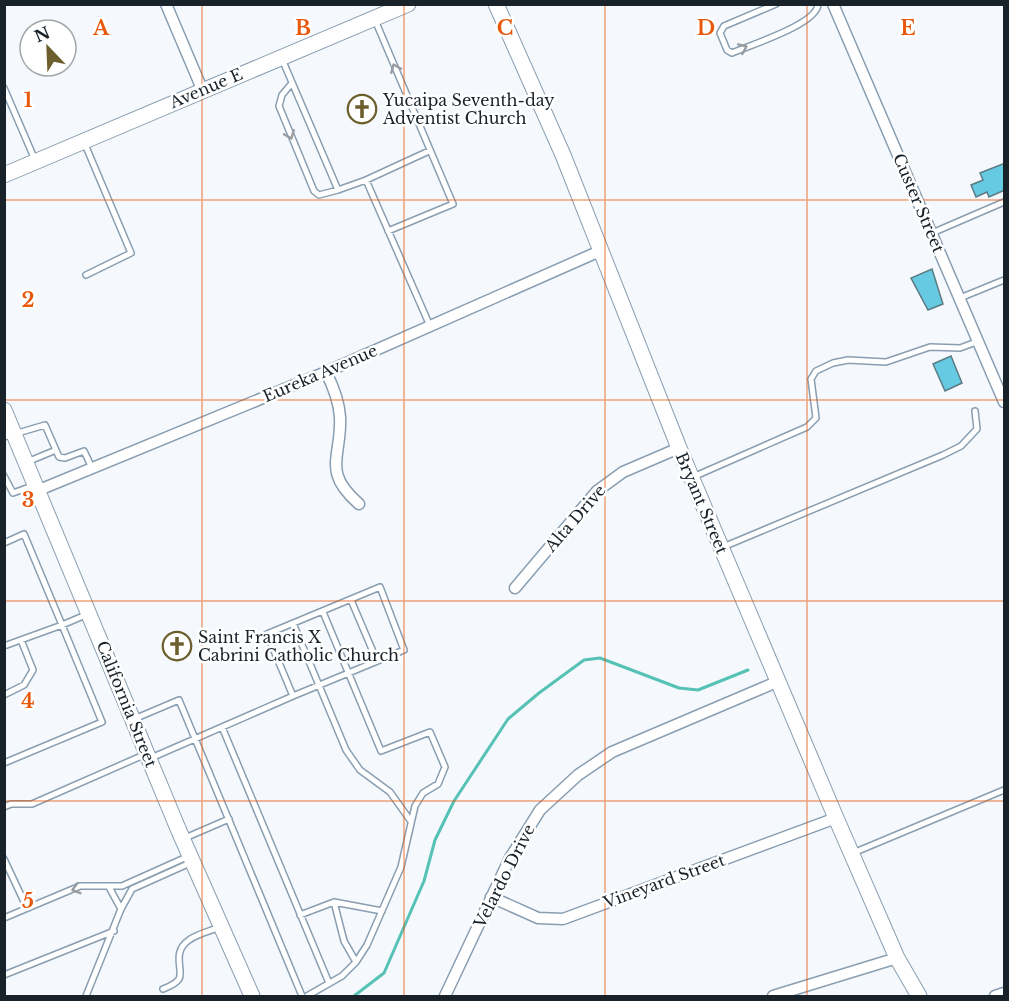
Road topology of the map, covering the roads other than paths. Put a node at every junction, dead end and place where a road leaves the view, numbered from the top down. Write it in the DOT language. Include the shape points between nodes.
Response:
graph roads {
  1 [pos="166,4"];
  2 [pos="408,4"];
  3 [pos="496,4"];
  4 [pos="776,4"];
  5 [pos="818,4"];
  6 [pos="833,4"];
  7 [pos="374,19"];
  8 [pos="281,57"];
  9 [pos="292,83"];
  10 [pos="4,88"];
  11 [pos="202,89"];
  12 [pos="83,141"];
  13 [pos="429,151"];
  14 [pos="35,161"];
  15 [pos="4,175"];
  16 [pos="366,180"];
  17 [pos="338,190"];
  18 [pos="1005,202"];
  19 [pos="388,231"];
  20 [pos="932,233"];
  21 [pos="600,251"];
  22 [pos="86,275"];
  23 [pos="1005,280"];
  24 [pos="960,298"];
  25 [pos="430,326"];
  26 [pos="979,341"];
  27 [pos="326,372"];
  28 [pos="1005,402"];
  29 [pos="4,410"];
  30 [pos="975,411"];
  31 [pos="10,436"];
  32 [pos="678,448"];
  33 [pos="56,450"];
  34 [pos="27,463"];
  35 [pos="92,468"];
  36 [pos="4,476"];
  37 [pos="692,478"];
  38 [pos="37,487"];
  39 [pos="359,504"];
  40 [pos="4,543"];
  41 [pos="722,548"];
  42 [pos="515,588"];
  43 [pos="351,600"];
  44 [pos="323,612"];
  45 [pos="90,613"];
  46 [pos="293,623"];
  47 [pos="62,625"];
  48 [pos="21,640"];
  49 [pos="4,646"];
  50 [pos="377,661"];
  51 [pos="348,673"];
  52 [pos="779,681"];
  53 [pos="319,685"];
  54 [pos="4,695"];
  55 [pos="293,696"];
  56 [pos="134,719"];
  57 [pos="222,727"];
  58 [pos="195,739"];
  59 [pos="149,756"];
  60 [pos="4,764"];
  61 [pos="1005,790"];
  62 [pos="4,807"];
  63 [pos="836,818"];
  64 [pos="229,819"];
  65 [pos="410,820"];
  66 [pos="183,839"];
  67 [pos="852,854"];
  68 [pos="192,858"];
  69 [pos="4,859"];
  70 [pos="109,887"];
  71 [pos="491,897"];
  72 [pos="334,902"];
  73 [pos="27,908"];
  74 [pos="121,909"];
  75 [pos="382,911"];
  76 [pos="300,915"];
  77 [pos="4,918"];
  78 [pos="222,927"];
  79 [pos="114,931"];
  80 [pos="897,958"];
  81 [pos="356,962"];
  82 [pos="4,975"];
  83 [pos="329,983"];
  84 [pos="163,989"];
  85 [pos="1005,993"];
  86 [pos="247,995"];
  87 [pos="86,996"];
  88 [pos="303,996"];
  89 [pos="307,996"];
  90 [pos="445,996"];
  91 [pos="773,996"];
  92 [pos="919,996"];
  93 [pos="995,996"];
  1 -- 11 [label="street"];
  2 -- 7 [label="street, Avenue E"];
  3 -- 21 [label="street, Bryant Street" via="563,155"];
  4 -- 5 [label="lane, one-way" via="724,26 720,33 727,50 732,53 802,23 816,13"];
  6 -- 20 [label="street, Custer Street"];
  7 -- 8 [label="street, Avenue E"];
  13 -- 7 [label="lane, one-way"];
  8 -- 9 [label="lane"];
  8 -- 11 [label="street, Avenue E"];
  9 -- 17 [label="lane"];
  9 -- 17 [label="lane, one-way" via="279,106 314,191 319,195"];
  10 -- 14 [label="lane"];
  11 -- 12 [label="street, Avenue E"];
  12 -- 14 [label="street, Avenue E"];
  12 -- 22 [label="lane" via="131,253"];
  13 -- 16 [label="lane"];
  13 -- 19 [label="lane" via="453,204"];
  14 -- 15 [label="street, Avenue E"];
  16 -- 17 [label="lane"];
  16 -- 19 [label="lane"];
  18 -- 20 [label="lane"];
  19 -- 25 [label="lane"];
  20 -- 24 [label="street, Custer Street"];
  21 -- 25 [label="street, Eureka Avenue"];
  21 -- 32 [label="street, Bryant Street"];
  23 -- 24 [label="lane"];
  24 -- 26 [label="street, Custer Street"];
  25 -- 27 [label="street, Eureka Avenue"];
  26 -- 28 [label="street, Custer Street"];
  26 -- 37 [label="lane" via="960,348 930,348 886,362 848,360 816,371 811,379 816,418 807,427"];
  27 -- 35 [label="street, Eureka Avenue"];
  27 -- 39 [label="street" via="336,392 340,418 337,475 343,490"];
  29 -- 31 [label="street, California Street"];
  30 -- 41 [label="lane" via="977,429 961,446"];
  31 -- 33 [label="lane" via="45,425"];
  31 -- 34 [label="street, California Street"];
  32 -- 37 [label="street, Bryant Street"];
  32 -- 42 [label="street, Alta Drive" via="623,472 597,491"];
  33 -- 34 [label="lane"];
  33 -- 35 [label="lane" via="61,458 84,451"];
  34 -- 38 [label="street, California Street"];
  35 -- 38 [label="street, Eureka Avenue"];
  36 -- 38 [label="lane" via="13,493"];
  37 -- 41 [label="street, Bryant Street"];
  38 -- 45 [label="street, California Street"];
  40 -- 47 [label="lane" via="24,534"];
  41 -- 52 [label="street, Bryant Street"];
  43 -- 44 [label="lane"];
  43 -- 50 [label="lane"];
  43 -- 50 [label="lane" via="380,587 404,650"];
  44 -- 46 [label="lane"];
  44 -- 51 [label="lane"];
  45 -- 47 [label="lane"];
  45 -- 56 [label="street, California Street"];
  46 -- 53 [label="lane"];
  46 -- 55 [label="lane" via="267,634"];
  47 -- 48 [label="lane"];
  47 -- 60 [label="lane" via="102,722"];
  48 -- 49 [label="lane"];
  48 -- 54 [label="lane" via="33,670 24,685"];
  50 -- 51 [label="lane"];
  51 -- 53 [label="lane"];
  51 -- 65 [label="lane" via="381,751 430,732 445,767 438,784 423,793"];
  52 -- 63 [label="street, Bryant Street"];
  52 -- 71 [label="street, Velardo Drive" via="631,742 578,775 540,810 525,830"];
  53 -- 55 [label="lane"];
  53 -- 65 [label="lane" via="351,759 390,792"];
  55 -- 57 [label="lane"];
  56 -- 58 [label="lane" via="179,700"];
  56 -- 59 [label="street, California Street"];
  57 -- 58 [label="lane"];
  57 -- 76 [label="lane"];
  58 -- 59 [label="lane"];
  58 -- 64 [label="lane"];
  59 -- 62 [label="lane" via="32,804"];
  59 -- 66 [label="street, California Street"];
  61 -- 67 [label="lane"];
  63 -- 67 [label="street, Bryant Street"];
  63 -- 71 [label="street, Vineyard Street" via="563,919 538,918"];
  64 -- 66 [label="lane"];
  64 -- 88 [label="lane"];
  65 -- 75 [label="lane" via="401,867"];
  66 -- 68 [label="street, California Street"];
  67 -- 80 [label="street, Bryant Street"];
  68 -- 70 [label="lane" via="122,886"];
  68 -- 74 [label="lane" via="132,889"];
  68 -- 78 [label="street, California Street"];
  69 -- 73 [label="lane"];
  70 -- 73 [label="lane, one-way" via="80,886"];
  70 -- 74 [label="lane"];
  71 -- 90 [label="street, Velardo Drive"];
  72 -- 75 [label="lane"];
  72 -- 76 [label="lane"];
  72 -- 81 [label="lane" via="344,941"];
  73 -- 77 [label="lane"];
  74 -- 79 [label="lane"];
  75 -- 81 [label="lane"];
  76 -- 83 [label="lane"];
  78 -- 84 [label="lane" via="187,940 180,952 181,975"];
  78 -- 86 [label="street, California Street"];
  79 -- 82 [label="lane"];
  79 -- 87 [label="lane"];
  80 -- 91 [label="street"];
  80 -- 92 [label="street, Bryant Street"];
  81 -- 83 [label="lane"];
  83 -- 89 [label="lane"];
  85 -- 93 [label="street"];
}
